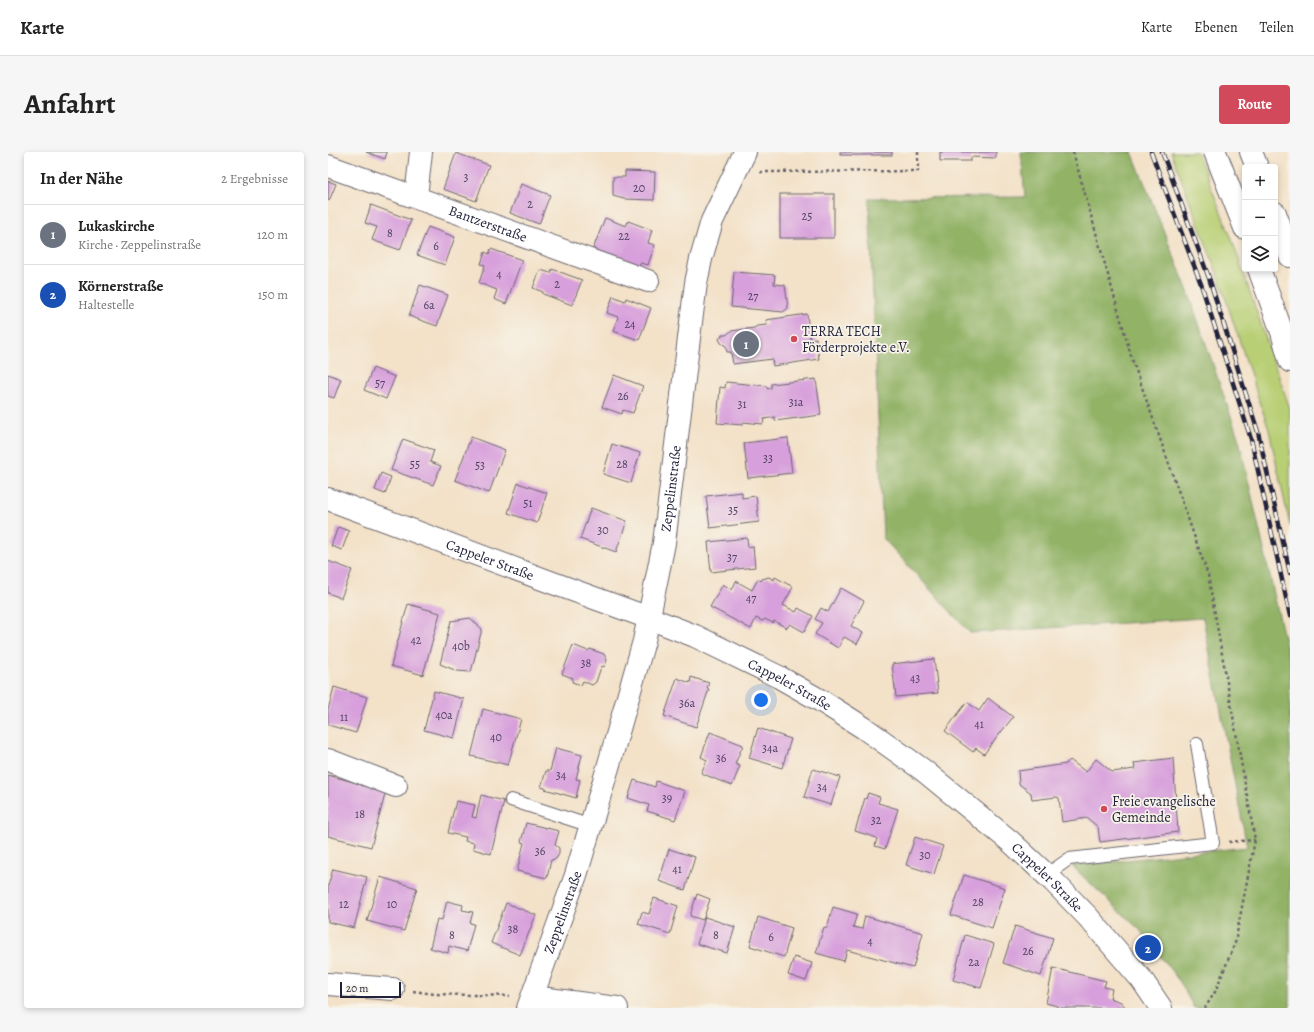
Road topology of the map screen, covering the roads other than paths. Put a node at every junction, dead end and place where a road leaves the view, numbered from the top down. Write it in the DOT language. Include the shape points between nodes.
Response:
graph roads {
  1 [pos="422,152"];
  2 [pos="746,152"];
  3 [pos="1216,152"];
  4 [pos="1251,152"];
  5 [pos="1256,164"];
  6 [pos="328,166"];
  7 [pos="416,197"];
  8 [pos="1242,220"];
  9 [pos="1278,222"];
  10 [pos="1290,256"];
  11 [pos="1260,272"];
  12 [pos="648,281"];
  13 [pos="1290,361"];
  14 [pos="328,499"];
  15 [pos="649,618"];
  16 [pos="1197,744"];
  17 [pos="328,760"];
  18 [pos="396,786"];
  19 [pos="511,800"];
  20 [pos="591,826"];
  21 [pos="1046,875"];
  22 [pos="328,984"];
  23 [pos="393,989"];
  24 [pos="530,1002"];
  25 [pos="617,1008"];
  26 [pos="1161,1008"];
  1 -- 7 [label="main road"];
  2 -- 15 [label="main road, Zeppelinstraße" via="712,220 698,275 664,543"];
  3 -- 8 [label="main road"];
  4 -- 5 [label="main road"];
  6 -- 7 [label="main road, Bantzerstraße"];
  7 -- 12 [label="main road, Bantzerstraße"];
  9 -- 10 [label="main road"];
  11 -- 13 [label="main road"];
  14 -- 15 [label="main road, Cappeler Straße"];
  15 -- 20 [label="main road, Zeppelinstraße"];
  15 -- 21 [label="main road, Cappeler Straße" via="695,636 778,677 864,728 923,770 1011,842"];
  16 -- 21 [label="lane" via="1213,843 1069,859"];
  17 -- 18 [label="main road"];
  19 -- 20 [label="lane"];
  20 -- 24 [label="main road, Zeppelinstraße"];
  21 -- 26 [label="main road, Cappeler Straße" via="1088,917 1142,980"];
  22 -- 23 [label="main road"];
  24 -- 25 [label="main road"];
}
